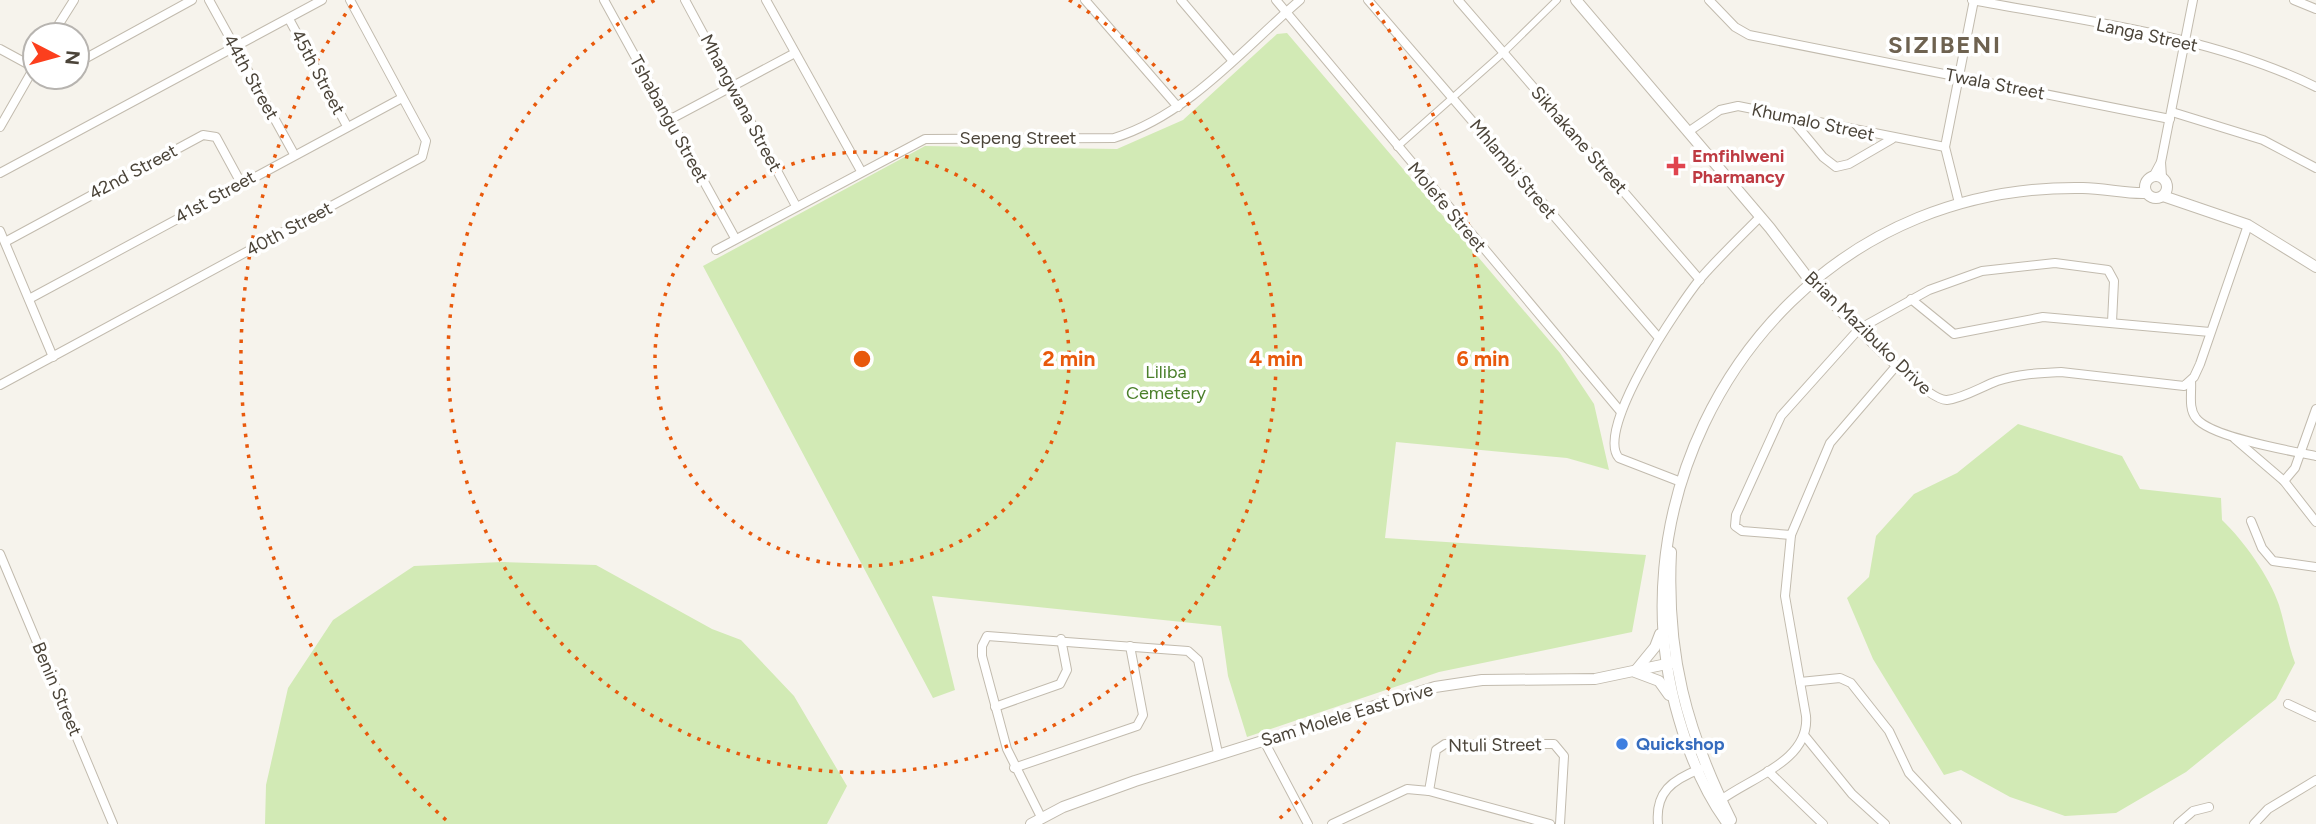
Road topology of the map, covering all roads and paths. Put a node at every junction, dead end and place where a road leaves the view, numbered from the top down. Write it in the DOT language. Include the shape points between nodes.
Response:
graph roads {
  1 [pos="74,0"];
  2 [pos="192,0"];
  3 [pos="209,0"];
  4 [pos="322,0"];
  5 [pos="350,0"];
  6 [pos="604,0"];
  7 [pos="685,0"];
  8 [pos="766,0"];
  9 [pos="1085,0"];
  10 [pos="1181,0"];
  11 [pos="1276,0"];
  12 [pos="1300,0"];
  13 [pos="1368,0"];
  14 [pos="1458,0"];
  15 [pos="1557,0"];
  16 [pos="1577,0"];
  17 [pos="1709,0"];
  18 [pos="1974,0"];
  19 [pos="2193,0"];
  20 [pos="2294,0"];
  21 [pos="2316,9"];
  22 [pos="1286,12"];
  23 [pos="289,19"];
  24 [pos="61,21"];
  25 [pos="2185,42"];
  26 [pos="0,48"];
  27 [pos="234,48"];
  28 [pos="795,53"];
  29 [pos="1503,53"];
  30 [pos="91,55"];
  31 [pos="21,59"];
  32 [pos="1232,60"];
  33 [pos="1959,76"];
  34 [pos="732,86"];
  35 [pos="2316,87"];
  36 [pos="21,91"];
  37 [pos="402,98"];
  38 [pos="1454,98"];
  39 [pos="1178,107"];
  40 [pos="1788,115"];
  41 [pos="2171,116"];
  42 [pos="669,120"];
  43 [pos="347,126"];
  44 [pos="0,127"];
  45 [pos="1688,132"];
  46 [pos="1892,139"];
  47 [pos="1397,147"];
  48 [pos="1945,147"];
  49 [pos="294,154"];
  50 [pos="2316,168"];
  51 [pos="861,171"];
  52 [pos="0,173"];
  53 [pos="241,183"];
  54 [pos="2156,185"];
  55 [pos="1959,203"];
  56 [pos="796,206"];
  57 [pos="1760,217"];
  58 [pos="2248,225"];
  59 [pos="0,231"];
  60 [pos="735,239"];
  61 [pos="5,242"];
  62 [pos="716,250"];
  63 [pos="2316,267"];
  64 [pos="1700,280"];
  65 [pos="1811,282"];
  66 [pos="29,299"];
  67 [pos="1911,299"];
  68 [pos="2112,322"];
  69 [pos="1858,329"];
  70 [pos="2210,332"];
  71 [pos="1659,338"];
  72 [pos="53,357"];
  73 [pos="1897,365"];
  74 [pos="2191,381"];
  75 [pos="0,385"];
  76 [pos="2316,409"];
  77 [pos="1621,412"];
  78 [pos="2235,439"];
  79 [pos="2301,453"];
  80 [pos="2316,456"];
  81 [pos="2284,481"];
  82 [pos="1681,482"];
  83 [pos="2251,521"];
  84 [pos="2316,522"];
  85 [pos="1671,529"];
  86 [pos="1791,535"];
  87 [pos="0,554"];
  88 [pos="2316,567"];
  89 [pos="1662,625"];
  90 [pos="1061,639"];
  91 [pos="1130,646"];
  92 [pos="1671,663"];
  93 [pos="1634,670"];
  94 [pos="1800,682"];
  95 [pos="1674,704"];
  96 [pos="2288,704"];
  97 [pos="995,707"];
  98 [pos="2316,718"];
  99 [pos="1804,735"];
  100 [pos="1264,741"];
  101 [pos="1218,753"];
  102 [pos="1014,768"];
  103 [pos="1700,769"];
  104 [pos="1768,771"];
  105 [pos="2316,780"];
  106 [pos="1429,791"];
  107 [pos="1721,800"];
  108 [pos="2209,807"];
  109 [pos="2268,809"];
  110 [pos="1041,817"];
  111 [pos="113,824"];
  112 [pos="1031,824"];
  113 [pos="1308,824"];
  114 [pos="1332,824"];
  115 [pos="1550,824"];
  116 [pos="1560,824"];
  117 [pos="1658,824"];
  118 [pos="1730,824"];
  119 [pos="1823,824"];
  120 [pos="1885,824"];
  121 [pos="1957,824"];
  122 [pos="2178,824"];
  123 [pos="2254,824"];
  124 [pos="2265,824"];
  1 -- 24 [label="street"];
  2 -- 30 [label="street"];
  3 -- 27 [label="street, 44th Street"];
  4 -- 23 [label="street"];
  5 -- 37 [label="street, 40th Street"];
  6 -- 42 [label="street, Tshabangu Street"];
  7 -- 34 [label="street, Mhangwana Street"];
  8 -- 28 [label="street"];
  9 -- 39 [label="street"];
  10 -- 32 [label="street"];
  11 -- 22 [label="street, Molefe Street"];
  12 -- 22 [label="street, Sepeng Street"];
  13 -- 38 [label="street, Mhlambi Street"];
  14 -- 29 [label="street, Sikhakane Street"];
  15 -- 29 [label="street"];
  16 -- 45 [label="street, Brian Mazibuko Drive"];
  17 -- 33 [label="street, Twala Street" via="1749,35"];
  18 -- 25 [label="street, Langa Street"];
  18 -- 33 [label="street"];
  19 -- 25 [label="street"];
  20 -- 21 [label="street"];
  22 -- 32 [label="street, Sepeng Street"];
  22 -- 47 [label="street, Molefe Street"];
  23 -- 27 [label="street"];
  23 -- 43 [label="street, 45th Street"];
  25 -- 35 [label="street, Langa Street" via="2263,65"];
  25 -- 41 [label="street"];
  26 -- 31 [label="street"];
  27 -- 49 [label="street, 44th Street"];
  27 -- 52 [label="street"];
  28 -- 34 [label="street"];
  28 -- 51 [label="street"];
  29 -- 38 [label="street"];
  29 -- 64 [label="street, Sikhakane Street"];
  32 -- 39 [label="street, Sepeng Street"];
  33 -- 41 [label="street, Twala Street"];
  33 -- 48 [label="street"];
  34 -- 42 [label="street"];
  34 -- 56 [label="street, Mhangwana Street"];
  36 -- 44 [label="street"];
  37 -- 43 [label="street, 41st Street"];
  37 -- 72 [label="street, 40th Street" via="426,141 422,157"];
  38 -- 47 [label="street"];
  38 -- 71 [label="street, Mhlambi Street"];
  39 -- 51 [label="street, Sepeng Street" via="1114,138 925,139"];
  40 -- 45 [label="street, Khumalo Street" via="1730,107"];
  40 -- 46 [label="street, Khumalo Street"];
  40 -- 46 [label="street" via="1836,167"];
  41 -- 50 [label="street, Twala Street" via="2263,140"];
  41 -- 54 [label="street"];
  42 -- 60 [label="street, Tshabangu Street"];
  43 -- 49 [label="street, 41st Street"];
  45 -- 57 [label="street, Brian Mazibuko Drive"];
  46 -- 48 [label="street, Khumalo Street"];
  47 -- 77 [label="street, Molefe Street"];
  48 -- 55 [label="street"];
  49 -- 53 [label="street, 41st Street"];
  51 -- 56 [label="street, Sepeng Street"];
  53 -- 61 [label="street, 42nd Street" via="216,137 203,135"];
  53 -- 66 [label="street, 41st Street"];
  54 -- 55 [label="street" via="2124,190 2049,189"];
  54 -- 58 [label="street" via="2187,203"];
  55 -- 65 [label="street" via="1885,233"];
  56 -- 60 [label="street, Sepeng Street"];
  57 -- 64 [label="street"];
  57 -- 65 [label="street, Brian Mazibuko Drive"];
  58 -- 63 [label="street"];
  58 -- 70 [label="street"];
  59 -- 61 [label="street"];
  60 -- 62 [label="street, Sepeng Street"];
  61 -- 66 [label="street"];
  64 -- 71 [label="street"];
  65 -- 69 [label="street, Brian Mazibuko Drive"];
  65 -- 82 [label="street" via="1767,325 1728,377 1706,417"];
  66 -- 72 [label="street"];
  67 -- 68 [label="street" via="1954,334 2043,317"];
  67 -- 68 [label="street" via="1982,271 2082,264 2103,267 2112,274"];
  67 -- 69 [label="street"];
  68 -- 70 [label="street"];
  69 -- 73 [label="street, Brian Mazibuko Drive"];
  69 -- 86 [label="street" via="1781,416 1736,515 1735,526 1742,531"];
  70 -- 74 [label="street"];
  71 -- 77 [label="street"];
  72 -- 75 [label="street, 40th Street"];
  73 -- 74 [label="street, Brian Mazibuko Drive" via="1931,395 1948,400 1999,381 2040,373 2184,386"];
  73 -- 86 [label="street" via="1830,443"];
  74 -- 78 [label="street" via="2192,411 2197,420"];
  76 -- 79 [label="street"];
  77 -- 82 [label="street" via="1613,451 1624,460"];
  78 -- 79 [label="street"];
  78 -- 81 [label="street"];
  79 -- 80 [label="street"];
  79 -- 81 [label="street"];
  81 -- 84 [label="street"];
  82 -- 85 [label="street"];
  83 -- 88 [label="street" via="2273,561"];
  85 -- 89 [label="street" via="1664,557"];
  85 -- 92 [label="street"];
  86 -- 94 [label="street" via="1786,596"];
  87 -- 111 [label="street, Benin Street"];
  89 -- 92 [label="street"];
  89 -- 93 [label="street" via="1656,647"];
  90 -- 91 [label="street"];
  90 -- 97 [label="street" via="1066,670 1060,684"];
  90 -- 97 [label="street" via="987,636 982,656"];
  91 -- 101 [label="street" via="1188,651 1196,658"];
  91 -- 102 [label="street" via="1143,715 1137,726"];
  92 -- 93 [label="street, Sam Molele East Drive"];
  92 -- 95 [label="street"];
  92 -- 103 [label="street"];
  93 -- 95 [label="street" via="1659,681"];
  93 -- 100 [label="street, Sam Molele East Drive" via="1573,681 1460,682 1399,696"];
  94 -- 99 [label="street"];
  94 -- 121 [label="street" via="1840,678 1851,683 1889,731 1909,773"];
  95 -- 103 [label="street"];
  96 -- 98 [label="street"];
  97 -- 102 [label="street"];
  99 -- 104 [label="street" via="1792,753"];
  99 -- 120 [label="street" via="1852,794"];
  100 -- 101 [label="street, Sam Molele East Drive"];
  100 -- 113 [label="street"];
  101 -- 110 [label="street, Sam Molele East Drive"];
  102 -- 110 [label="street"];
  103 -- 107 [label="street"];
  103 -- 117 [label="street" via="1676,780 1661,795"];
  103 -- 118 [label="street"];
  104 -- 107 [label="street"];
  104 -- 119 [label="street"];
  105 -- 109 [label="street"];
  106 -- 114 [label="street" via="1400,790"];
  106 -- 115 [label="street"];
  106 -- 116 [label="street, Ntuli Street" via="1436,750 1445,744 1554,744 1564,757"];
  107 -- 118 [label="street"];
  108 -- 122 [label="street" via="2193,811"];
  109 -- 123 [label="street"];
  109 -- 124 [label="street"];
  110 -- 112 [label="street, Sam Molele East Drive"];
}
